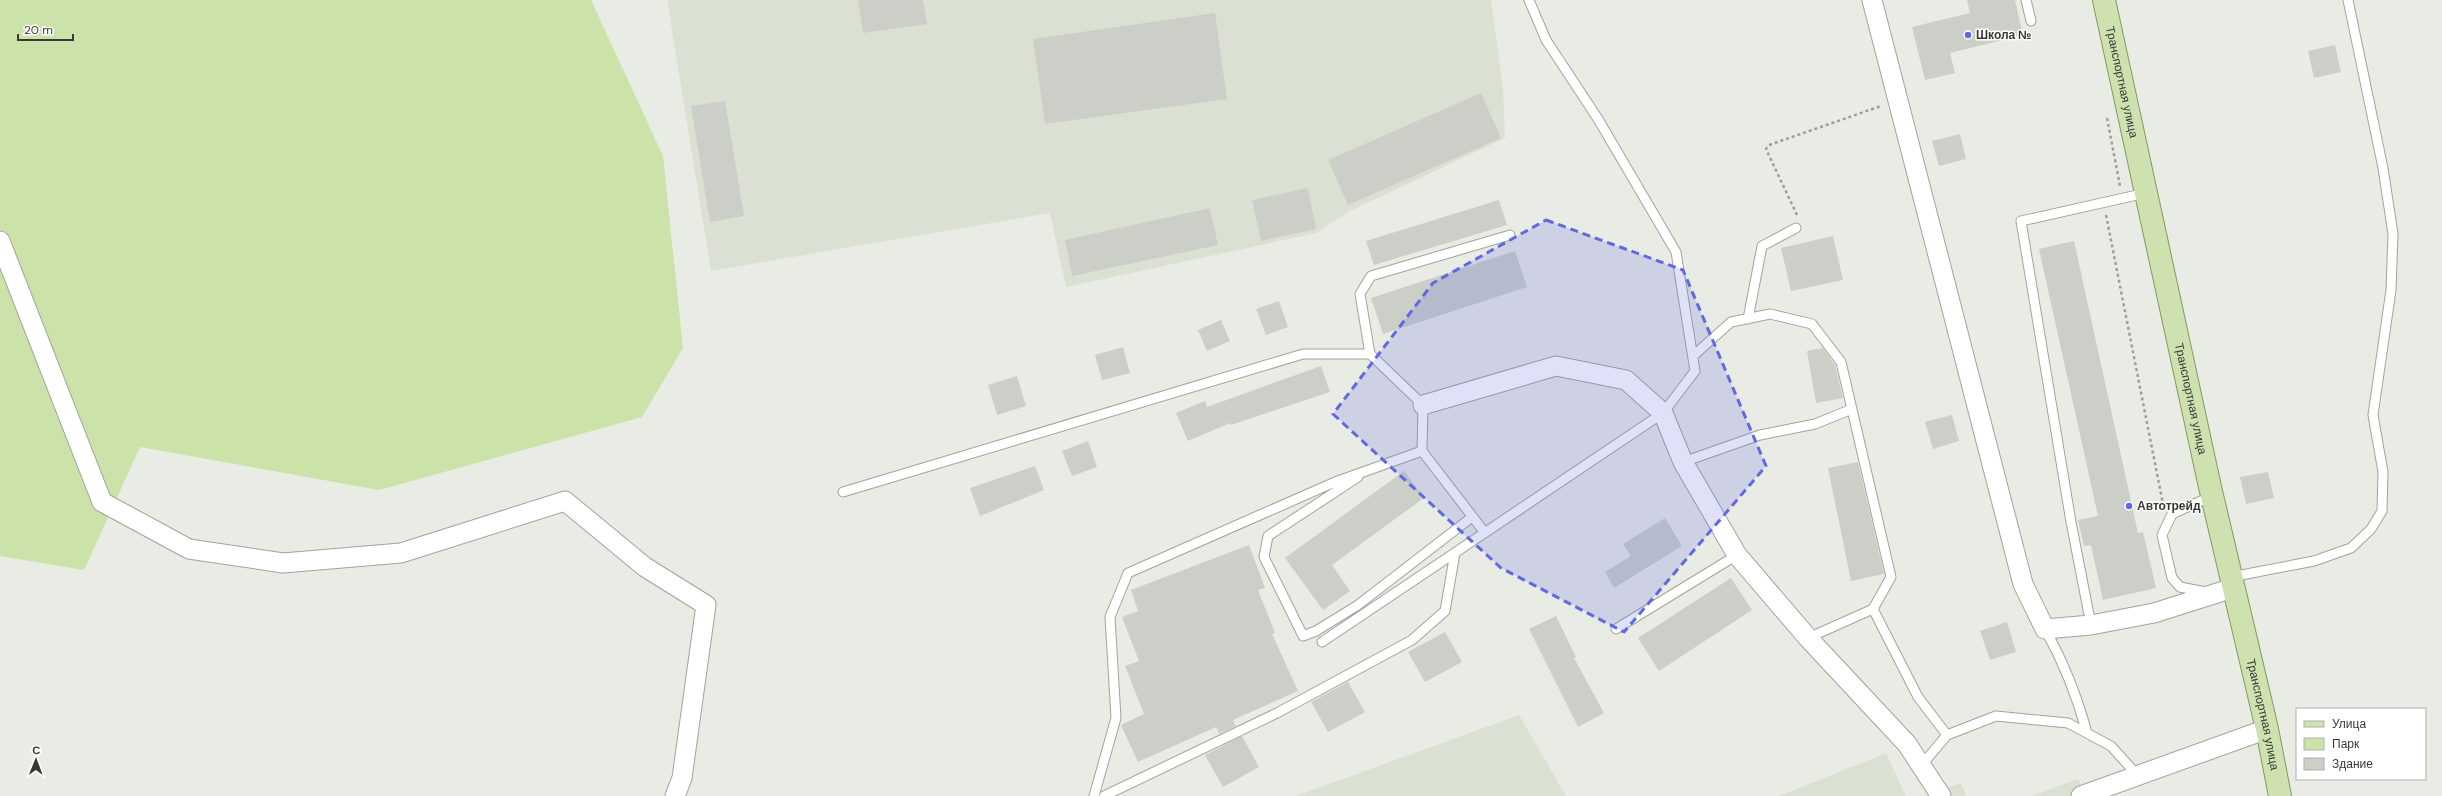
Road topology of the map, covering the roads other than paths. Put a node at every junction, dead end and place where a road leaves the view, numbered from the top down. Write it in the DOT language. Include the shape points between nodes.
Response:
graph roads {
  1 [pos="1529,0"];
  2 [pos="1872,0"];
  3 [pos="2026,0"];
  4 [pos="2104,0"];
  5 [pos="2348,0"];
  6 [pos="2031,21"];
  7 [pos="2146,193"];
  8 [pos="1796,228"];
  9 [pos="1510,235"];
  10 [pos="0,241"];
  11 [pos="1748,318"];
  12 [pos="1370,354"];
  13 [pos="1693,356"];
  14 [pos="1423,405"];
  15 [pos="1852,409"];
  16 [pos="1662,413"];
  17 [pos="1422,451"];
  18 [pos="1683,462"];
  19 [pos="1371,469"];
  20 [pos="843,492"];
  21 [pos="2212,496"];
  22 [pos="1472,517"];
  23 [pos="1484,533"];
  24 [pos="1455,553"];
  25 [pos="1737,555"];
  26 [pos="2226,586"];
  27 [pos="1873,609"];
  28 [pos="2091,625"];
  29 [pos="1616,629"];
  30 [pos="2045,629"];
  31 [pos="1808,638"];
  32 [pos="1322,642"];
  33 [pos="2267,729"];
  34 [pos="2087,733"];
  35 [pos="1947,735"];
  36 [pos="1921,766"];
  37 [pos="2138,776"];
  38 [pos="675,796"];
  39 [pos="1094,796"];
  40 [pos="1104,796"];
  41 [pos="1940,796"];
  42 [pos="2081,796"];
  43 [pos="2280,796"];
  1 -- 13 [label="lane" via="1546,40 1598,119 1676,252"];
  2 -- 30 [label="street" via="2023,584"];
  3 -- 6 [label="lane"];
  4 -- 7 [label="main road, Транспортная улица"];
  5 -- 26 [label="lane" via="2383,168 2393,234 2391,290 2373,414 2383,472 2382,511 2372,529 2351,548"];
  7 -- 21 [label="main road, Транспортная улица"];
  7 -- 28 [label="lane" via="2021,221 2071,522"];
  8 -- 11 [label="lane" via="1762,246"];
  9 -- 12 [label="lane" via="1370,276 1360,294"];
  10 -- 38 [label="street" via="102,502 189,549 282,563 401,553 565,501 645,567 706,605 682,778"];
  11 -- 13 [label="lane" via="1731,322"];
  11 -- 15 [label="lane" via="1770,314 1812,324 1841,362"];
  12 -- 14 [label="lane"];
  12 -- 20 [label="lane" via="1303,354"];
  13 -- 16 [label="lane" via="1695,371"];
  14 -- 16 [label="street" via="1556,366 1626,380"];
  14 -- 17 [label="lane"];
  15 -- 18 [label="lane" via="1815,424 1760,435"];
  15 -- 27 [label="lane" via="1891,577"];
  16 -- 18 [label="street"];
  16 -- 23 [label="lane"];
  17 -- 19 [label="lane"];
  17 -- 22 [label="lane"];
  18 -- 25 [label="street"];
  19 -- 22 [label="lane" via="1268,536 1264,558 1303,636 1316,631 1358,605"];
  19 -- 39 [label="lane" via="1335,482 1128,573 1110,617 1116,718"];
  21 -- 26 [label="main road, Транспортная улица"];
  21 -- 26 [label="lane" via="2172,514 2162,535 2172,578 2180,587"];
  22 -- 23 [label="lane"];
  23 -- 24 [label="lane"];
  24 -- 32 [label="lane"];
  24 -- 40 [label="lane" via="1445,611 1412,640 1277,713"];
  25 -- 29 [label="lane"];
  25 -- 31 [label="street"];
  26 -- 28 [label="street" via="2154,613"];
  26 -- 33 [label="main road, Транспортная улица"];
  27 -- 31 [label="lane"];
  27 -- 35 [label="lane" via="1918,697"];
  28 -- 30 [label="street"];
  30 -- 34 [label="lane" via="2076,694"];
  31 -- 36 [label="street" via="1907,744"];
  33 -- 37 [label="street"];
  33 -- 43 [label="main road, Транспортная улица"];
  34 -- 35 [label="lane" via="2068,722 1996,716"];
  34 -- 37 [label="lane" via="2111,746"];
  35 -- 36 [label="lane"];
  36 -- 41 [label="street"];
  37 -- 42 [label="street"];
}
